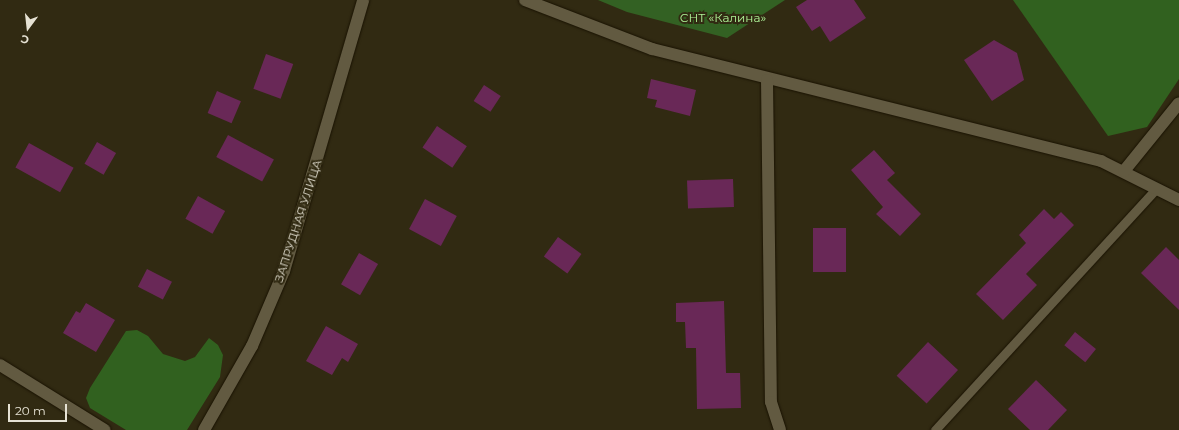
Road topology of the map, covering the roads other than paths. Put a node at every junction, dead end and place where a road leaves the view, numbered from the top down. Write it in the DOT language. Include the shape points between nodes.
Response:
graph roads {
  1 [pos="364,0"];
  2 [pos="525,0"];
  3 [pos="767,80"];
  4 [pos="1179,103"];
  5 [pos="1124,171"];
  6 [pos="1157,188"];
  7 [pos="1179,200"];
  8 [pos="0,365"];
  9 [pos="105,430"];
  10 [pos="204,430"];
  11 [pos="780,430"];
  12 [pos="935,430"];
  1 -- 10 [label="street, ЗАПРУДНАЯ УЛИЦА" via="284,270 252,346"];
  2 -- 3 [label="street" via="652,49"];
  3 -- 5 [label="street" via="1101,161"];
  3 -- 11 [label="street" via="771,402"];
  4 -- 5 [label="street"];
  5 -- 6 [label="street"];
  6 -- 7 [label="street"];
  6 -- 12 [label="lane"];
  8 -- 9 [label="street"];
}
